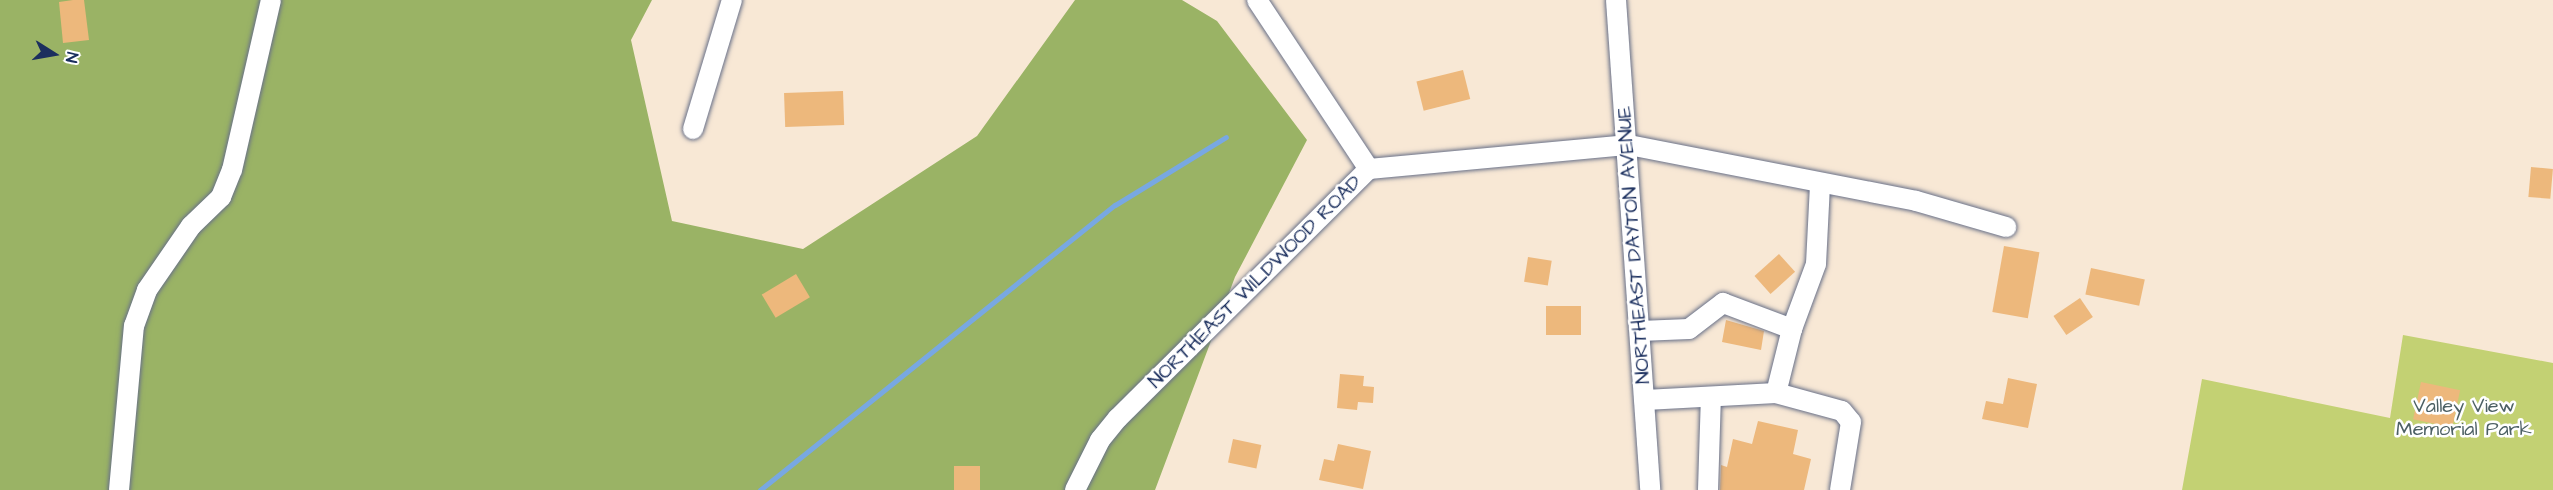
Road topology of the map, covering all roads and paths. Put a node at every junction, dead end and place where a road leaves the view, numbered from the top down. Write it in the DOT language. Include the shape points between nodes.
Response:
graph roads {
  1 [pos="271,0"];
  2 [pos="732,0"];
  3 [pos="1257,0"];
  4 [pos="1616,0"];
  5 [pos="693,129"];
  6 [pos="1629,145"];
  7 [pos="1369,169"];
  8 [pos="1820,184"];
  9 [pos="2006,227"];
  10 [pos="1792,329"];
  11 [pos="1640,330"];
  12 [pos="1776,393"];
  13 [pos="1711,397"];
  14 [pos="1645,400"];
  15 [pos="119,490"];
  16 [pos="1076,490"];
  17 [pos="1650,490"];
  18 [pos="1708,490"];
  19 [pos="1840,490"];
  1 -- 15 [label="street" via="232,170 221,197 147,290 134,326"];
  2 -- 5 [label="street"];
  3 -- 7 [label="street"];
  4 -- 6 [label="street, NORTHEAST DAYTON AVENUE"];
  6 -- 7 [label="street, NORTHEAST WILDWOOD ROAD"];
  6 -- 8 [label="street, NORTHEAST WILDWOOD ROAD"];
  6 -- 11 [label="street, NORTHEAST DAYTON AVENUE"];
  7 -- 16 [label="street, NORTHEAST WILDWOOD ROAD" via="1118,417 1100,440"];
  8 -- 9 [label="street, NORTHEAST WILDWOOD ROAD" via="1916,201"];
  8 -- 10 [label="street" via="1816,264"];
  10 -- 11 [label="street" via="1723,303 1689,329"];
  10 -- 12 [label="street"];
  11 -- 14 [label="street, NORTHEAST DAYTON AVENUE"];
  12 -- 13 [label="street"];
  12 -- 19 [label="street" via="1842,411 1851,422"];
  13 -- 14 [label="street"];
  13 -- 18 [label="street"];
  14 -- 17 [label="street, NORTHEAST DAYTON AVENUE"];
}
